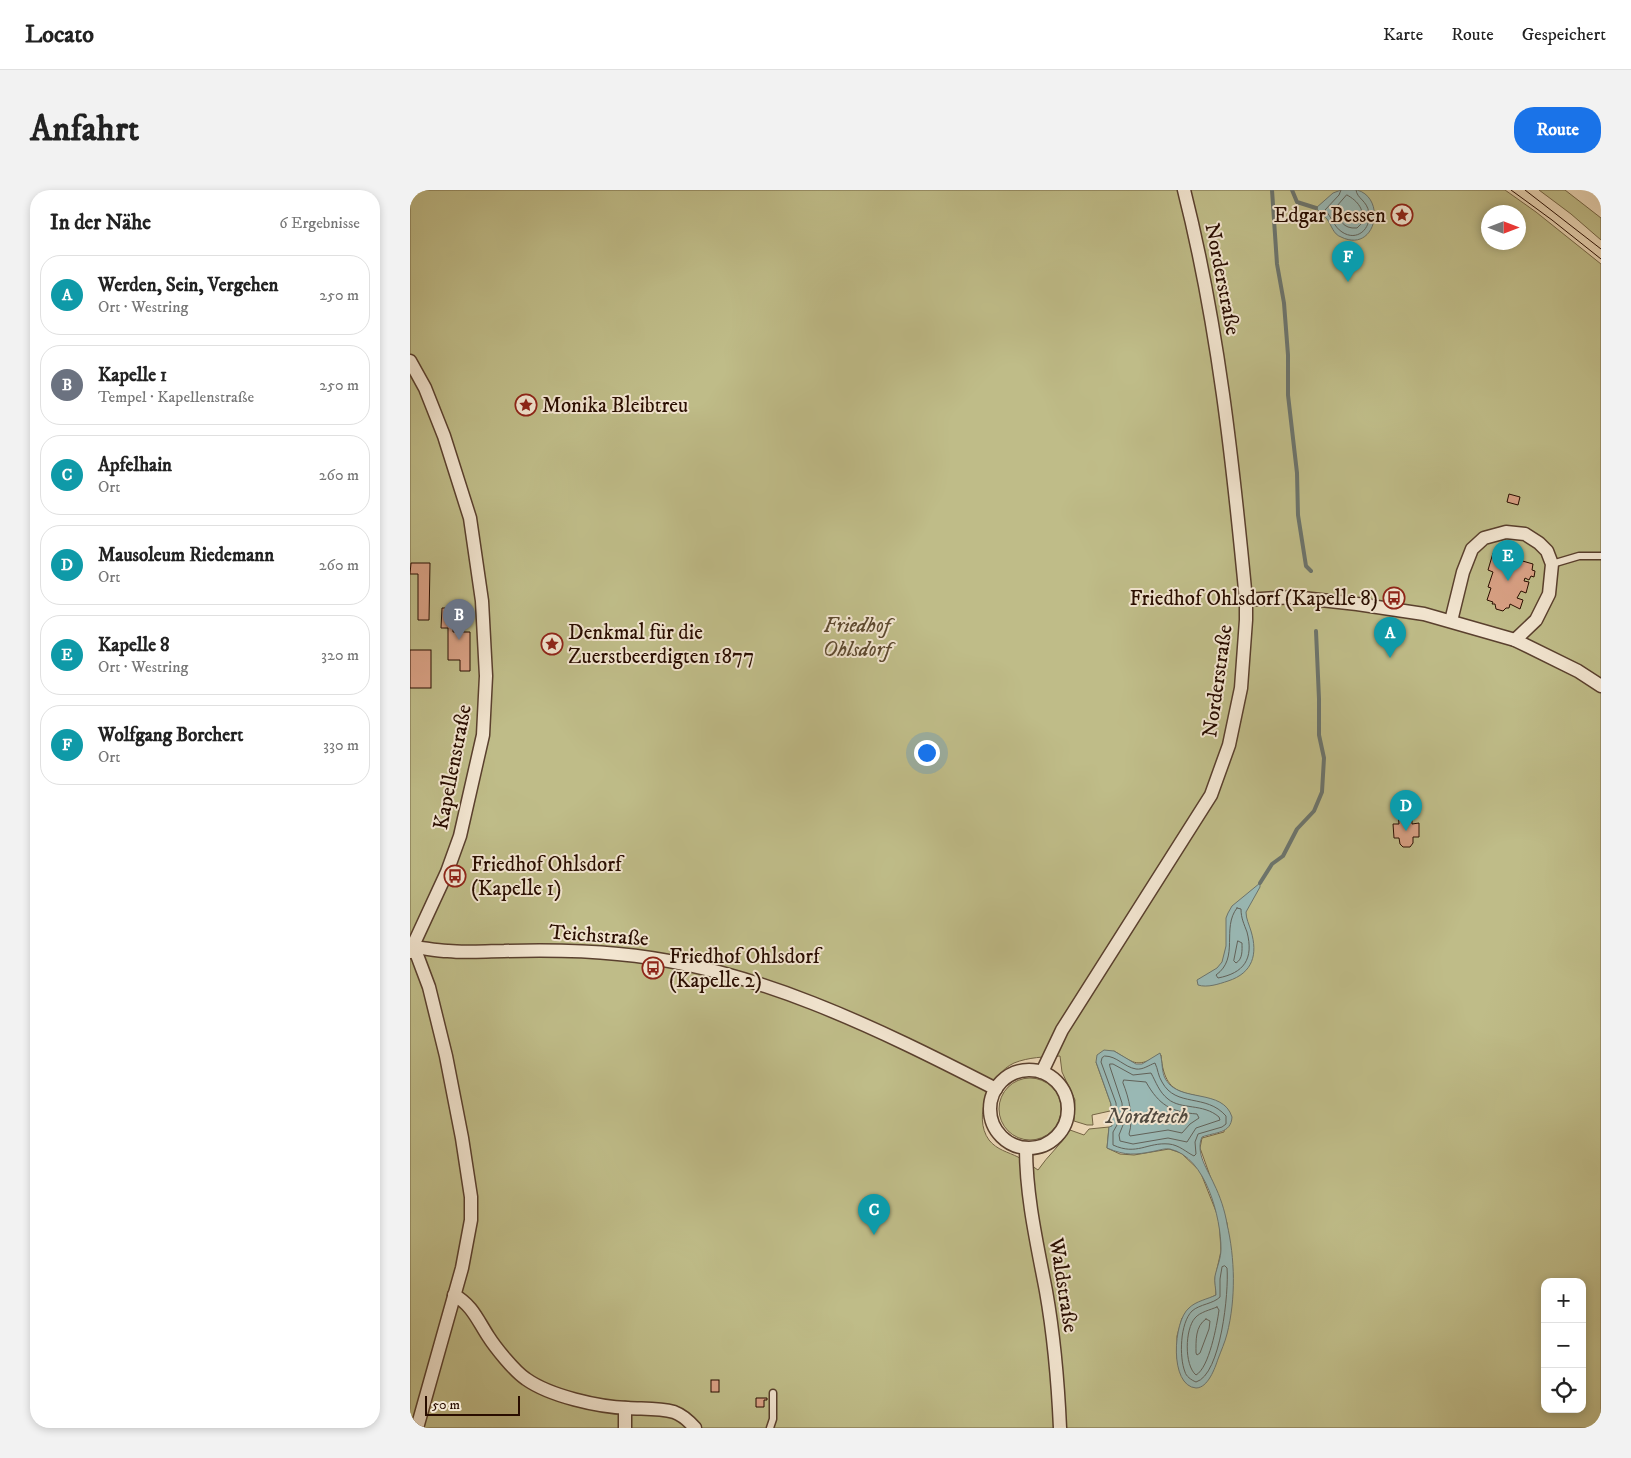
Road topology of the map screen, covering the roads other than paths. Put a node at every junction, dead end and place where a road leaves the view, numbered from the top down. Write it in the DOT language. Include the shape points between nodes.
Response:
graph roads {
  1 [pos="1184,190"];
  2 [pos="410,360"];
  3 [pos="1601,556"];
  4 [pos="1552,564"];
  5 [pos="1246,600"];
  6 [pos="1451,621"];
  7 [pos="1515,640"];
  8 [pos="1601,686"];
  9 [pos="412,950"];
  10 [pos="1042,1072"];
  11 [pos="996,1090"];
  12 [pos="1026,1148"];
  13 [pos="454,1295"];
  14 [pos="773,1393"];
  15 [pos="625,1408"];
  16 [pos="418,1428"];
  17 [pos="625,1428"];
  18 [pos="695,1428"];
  19 [pos="770,1428"];
  20 [pos="1060,1428"];
  1 -- 5 [label="street, Norderstraße" via="1209,306 1223,395 1235,476"];
  2 -- 9 [label="street, Kapellenstraße" via="444,436 470,518 482,600 486,676 483,735 460,836"];
  3 -- 4 [label="lane" via="1579,556"];
  4 -- 6 [label="street" via="1547,551 1525,534 1506,532 1484,538 1472,549"];
  4 -- 7 [label="street" via="1549,594 1536,620"];
  5 -- 6 [label="street" via="1293,597 1327,600"];
  5 -- 10 [label="street, Norderstraße" via="1240,688 1229,745 1211,795 1062,1030"];
  6 -- 7 [label="street"];
  7 -- 8 [label="street"];
  9 -- 11 [label="street, Teichstraße" via="556,950 660,959 711,969 835,1012 922,1051"];
  9 -- 13 [label="street" via="429,986 446,1056 471,1198 471,1220"];
  10 -- 11 [label="street" via="1018,1071 1004,1078"];
  10 -- 12 [label="street" via="1062,1086 1068,1103 1067,1121 1055,1138 1046,1144"];
  11 -- 12 [label="street" via="990,1107 994,1126 1009,1142"];
  12 -- 20 [label="street, Waldstraße" via="1030,1200 1051,1328"];
  13 -- 15 [label="street" via="464,1301 488,1336 526,1379 555,1393 594,1404"];
  13 -- 16 [label="street"];
  14 -- 19 [label="lane"];
  15 -- 17 [label="street"];
  15 -- 18 [label="street" via="672,1412"];
}
